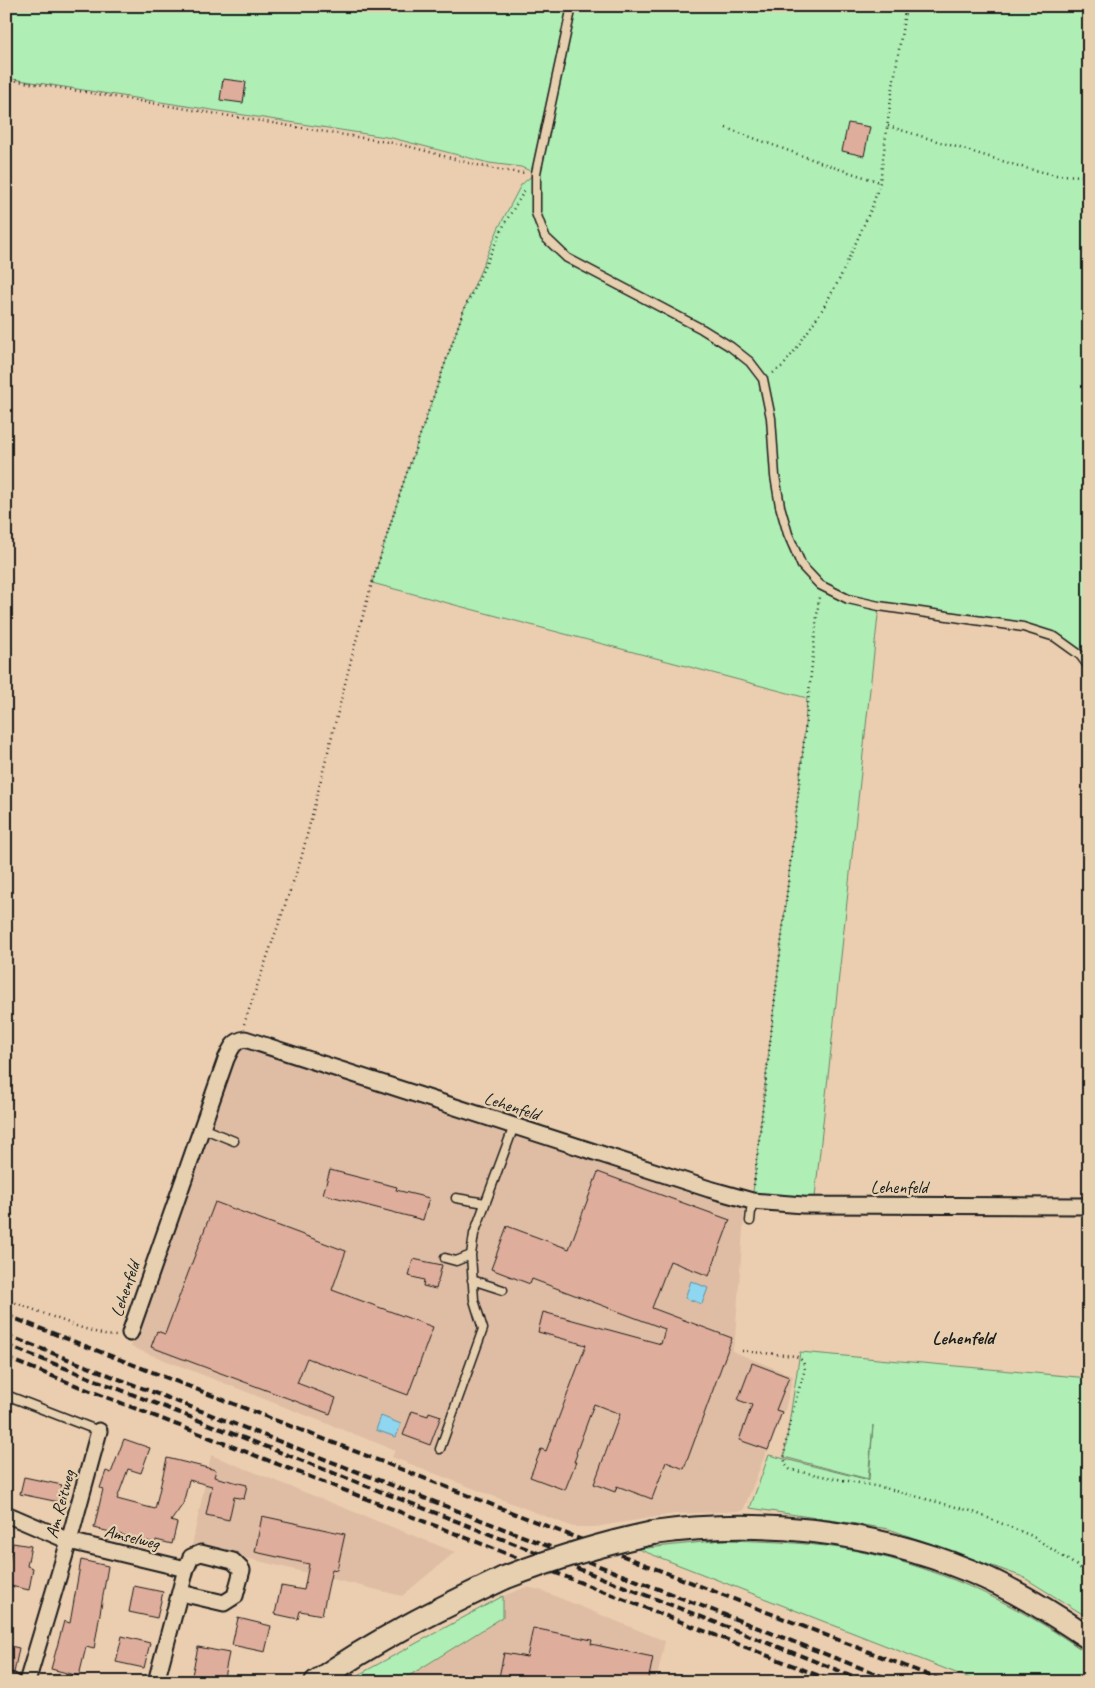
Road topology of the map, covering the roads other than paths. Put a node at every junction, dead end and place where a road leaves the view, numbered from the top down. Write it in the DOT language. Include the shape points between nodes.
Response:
graph roads {
  1 [pos="572,6"];
  2 [pos="1089,667"];
  3 [pos="514,1126"];
  4 [pos="202,1128"];
  5 [pos="234,1141"];
  6 [pos="456,1198"];
  7 [pos="752,1201"];
  8 [pos="485,1202"];
  9 [pos="1089,1206"];
  10 [pos="750,1221"];
  11 [pos="471,1255"];
  12 [pos="445,1258"];
  13 [pos="472,1280"];
  14 [pos="503,1290"];
  15 [pos="130,1333"];
  16 [pos="6,1395"];
  17 [pos="99,1431"];
  18 [pos="440,1449"];
  19 [pos="6,1514"];
  20 [pos="69,1541"];
  21 [pos="186,1569"];
  22 [pos="181,1593"];
  23 [pos="1089,1638"];
  24 [pos="6,1680"];
  25 [pos="13,1682"];
  26 [pos="28,1682"];
  27 [pos="156,1682"];
  28 [pos="316,1682"];
  1 -- 2 [label="lane" via="536,173 536,213 545,237 567,258 732,347 764,379 780,506 802,566 820,585 848,599 1023,627 1055,637 1080,655"];
  3 -- 4 [label="street, Lehenfeld" via="245,1039 237,1040 232,1046"];
  3 -- 7 [label="street, Lehenfeld"];
  3 -- 8 [label="lane"];
  4 -- 5 [label="lane"];
  4 -- 15 [label="street, Lehenfeld"];
  6 -- 8 [label="lane"];
  7 -- 9 [label="street, Lehenfeld" via="803,1206"];
  7 -- 10 [label="lane"];
  8 -- 11 [label="lane"];
  11 -- 12 [label="lane" via="456,1261"];
  11 -- 13 [label="lane"];
  13 -- 14 [label="lane"];
  13 -- 18 [label="lane" via="483,1329"];
  16 -- 17 [label="lane, Am Reitweg"];
  17 -- 20 [label="street, Am Reitweg"];
  19 -- 20 [label="street, Amselweg"];
  20 -- 21 [label="street, Amselweg"];
  20 -- 26 [label="street, Am Reitweg"];
  21 -- 22 [label="street"];
  21 -- 22 [label="street" via="190,1557 200,1553 233,1561 242,1570 235,1596 224,1603"];
  22 -- 27 [label="street"];
  23 -- 28 [label="main road, bridge" via="1034,1602 938,1559 843,1535 773,1527 724,1526 653,1533 610,1542 504,1578 382,1640"];
  24 -- 25 [label="street"];
}
